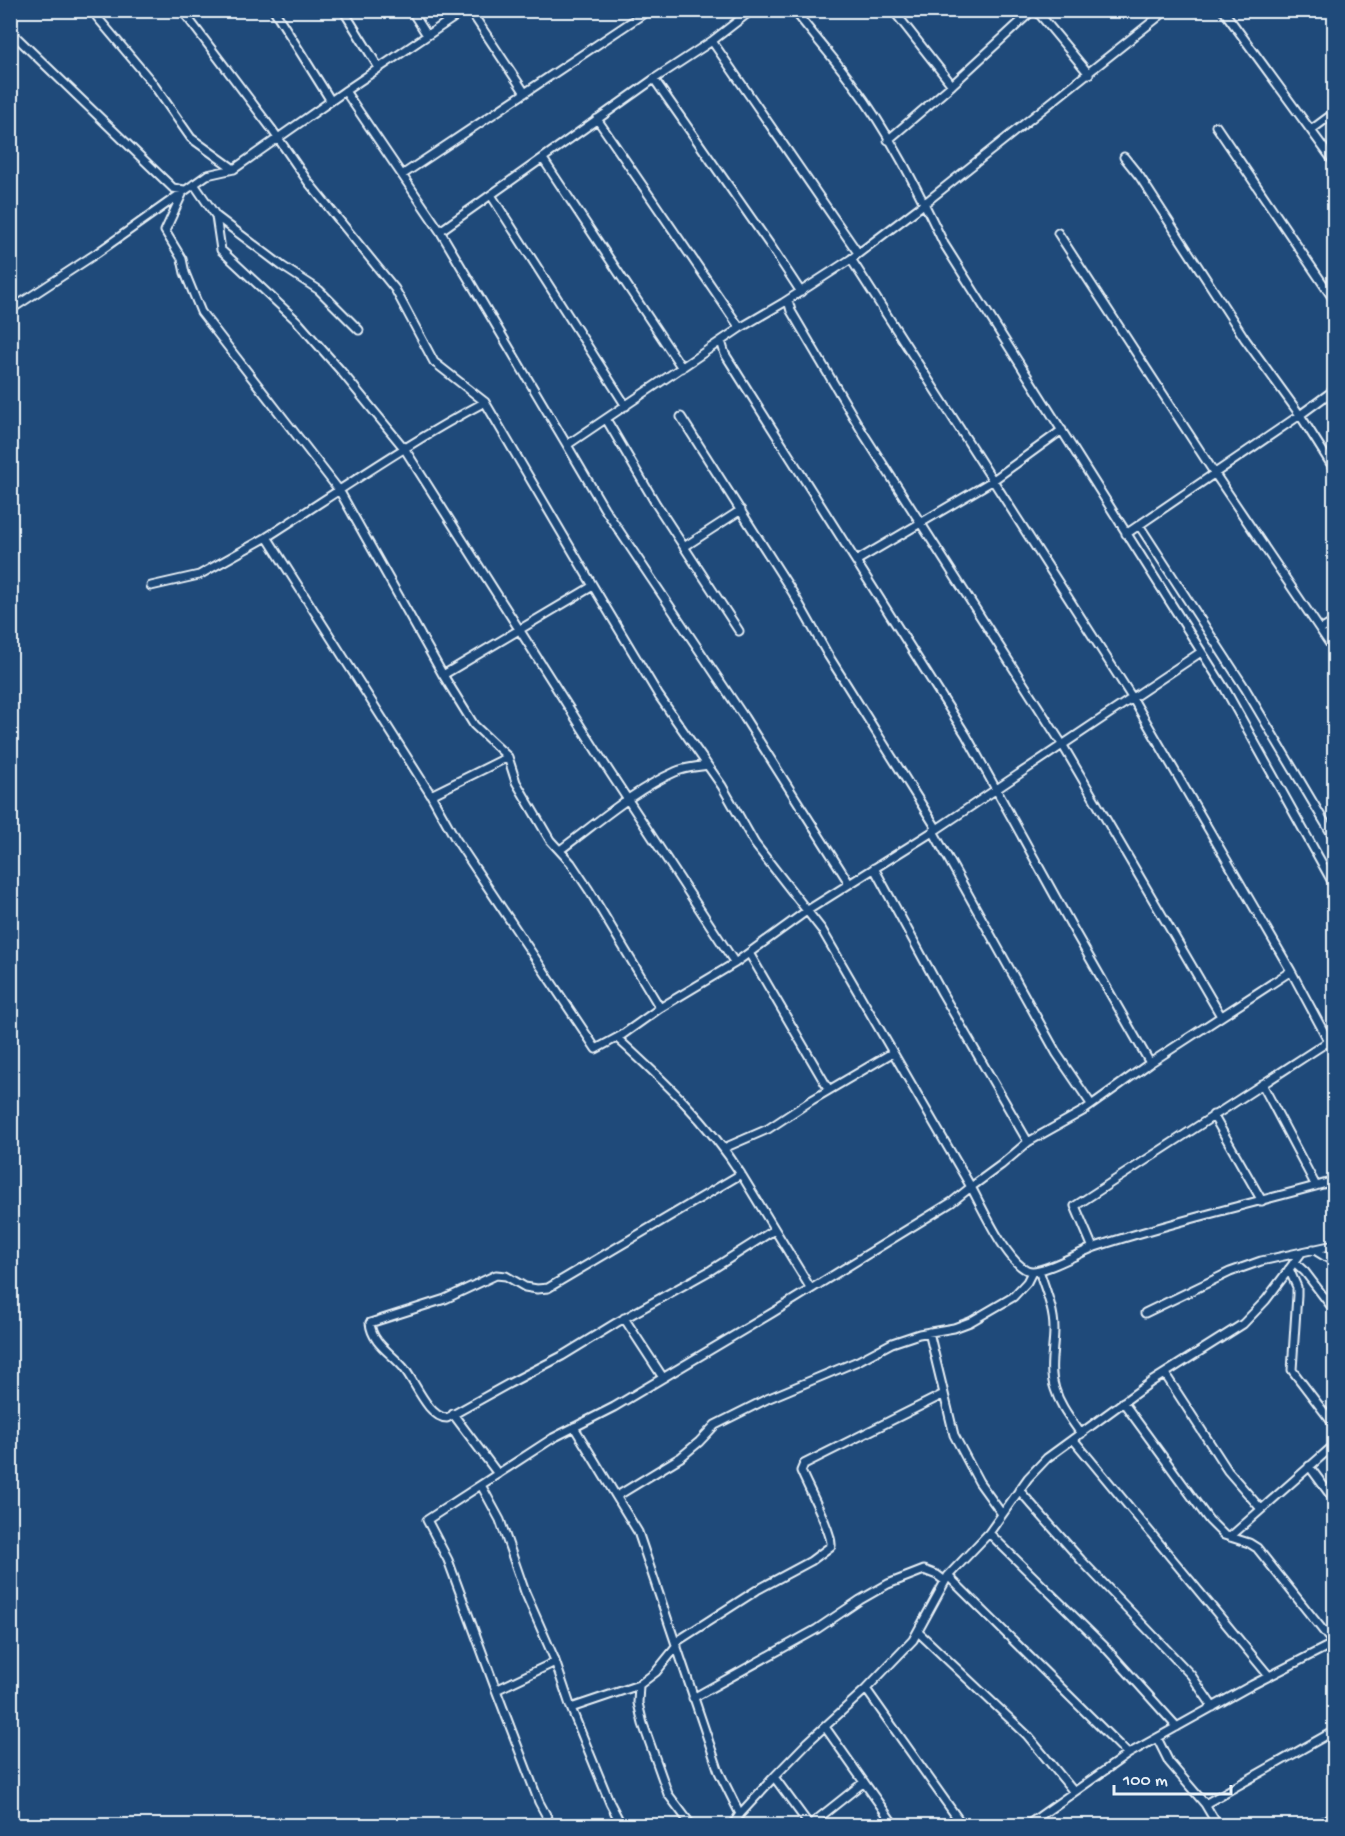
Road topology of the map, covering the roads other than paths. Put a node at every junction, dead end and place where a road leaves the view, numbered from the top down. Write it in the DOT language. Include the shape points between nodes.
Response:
graph roads {
  1 [pos="182,10"];
  2 [pos="274,10"];
  3 [pos="343,10"];
  4 [pos="411,10"];
  5 [pos="468,10"];
  6 [pos="649,10"];
  7 [pos="752,10"];
  8 [pos="794,10"];
  9 [pos="893,10"];
  10 [pos="1035,10"];
  11 [pos="1167,10"];
  12 [pos="1223,10"];
  13 [pos="97,17"];
  14 [pos="10,31"];
  15 [pos="427,35"];
  16 [pos="712,41"];
  17 [pos="379,68"];
  18 [pos="1089,74"];
  19 [pos="654,79"];
  20 [pos="952,85"];
  21 [pos="345,91"];
  22 [pos="525,93"];
  23 [pos="331,101"];
  24 [pos="1335,113"];
  25 [pos="597,120"];
  26 [pos="1216,126"];
  27 [pos="1311,130"];
  28 [pos="278,138"];
  29 [pos="888,140"];
  30 [pos="1124,157"];
  31 [pos="543,159"];
  32 [pos="1335,162"];
  33 [pos="234,169"];
  34 [pos="402,175"];
  35 [pos="194,184"];
  36 [pos="184,190"];
  37 [pos="491,195"];
  38 [pos="925,203"];
  39 [pos="216,216"];
  40 [pos="440,231"];
  41 [pos="1058,233"];
  42 [pos="858,254"];
  43 [pos="851,259"];
  44 [pos="801,292"];
  45 [pos="788,300"];
  46 [pos="1335,300"];
  47 [pos="10,310"];
  48 [pos="740,328"];
  49 [pos="359,330"];
  50 [pos="721,341"];
  51 [pos="682,368"];
  52 [pos="1335,390"];
  53 [pos="485,402"];
  54 [pos="626,406"];
  55 [pos="1300,415"];
  56 [pos="681,417"];
  57 [pos="606,419"];
  58 [pos="1062,430"];
  59 [pos="567,445"];
  60 [pos="404,448"];
  61 [pos="1335,469"];
  62 [pos="1215,474"];
  63 [pos="992,480"];
  64 [pos="339,490"];
  65 [pos="741,510"];
  66 [pos="920,523"];
  67 [pos="1139,525"];
  68 [pos="1126,534"];
  69 [pos="267,537"];
  70 [pos="684,547"];
  71 [pos="856,561"];
  72 [pos="151,586"];
  73 [pos="593,586"];
  74 [pos="1335,622"];
  75 [pos="1322,629"];
  76 [pos="520,630"];
  77 [pos="739,631"];
  78 [pos="1335,650"];
  79 [pos="1201,652"];
  80 [pos="443,675"];
  81 [pos="1133,699"];
  82 [pos="1062,744"];
  83 [pos="508,758"];
  84 [pos="707,765"];
  85 [pos="997,788"];
  86 [pos="431,795"];
  87 [pos="628,800"];
  88 [pos="935,830"];
  89 [pos="1335,838"];
  90 [pos="560,850"];
  91 [pos="874,868"];
  92 [pos="849,883"];
  93 [pos="1335,885"];
  94 [pos="808,910"];
  95 [pos="749,953"];
  96 [pos="735,963"];
  97 [pos="1291,971"];
  98 [pos="660,1008"];
  99 [pos="1221,1016"];
  100 [pos="617,1038"];
  101 [pos="1329,1041"];
  102 [pos="1335,1051"];
  103 [pos="892,1053"];
  104 [pos="1150,1063"];
  105 [pos="1262,1084"];
  106 [pos="829,1090"];
  107 [pos="1091,1104"];
  108 [pos="1214,1115"];
  109 [pos="1028,1142"];
  110 [pos="724,1148"];
  111 [pos="741,1174"];
  112 [pos="1335,1181"];
  113 [pos="1316,1186"];
  114 [pos="971,1187"];
  115 [pos="1262,1201"];
  116 [pos="774,1230"];
  117 [pos="1335,1245"];
  118 [pos="1093,1248"];
  119 [pos="1312,1249"];
  120 [pos="1302,1252"];
  121 [pos="1294,1262"];
  122 [pos="1335,1262"];
  123 [pos="1289,1269"];
  124 [pos="1036,1271"];
  125 [pos="811,1289"];
  126 [pos="1335,1310"];
  127 [pos="1145,1313"];
  128 [pos="624,1318"];
  129 [pos="928,1332"];
  130 [pos="1164,1374"];
  131 [pos="662,1376"];
  132 [pos="944,1394"];
  133 [pos="1123,1402"];
  134 [pos="453,1414"];
  135 [pos="1335,1425"];
  136 [pos="574,1427"];
  137 [pos="1081,1434"];
  138 [pos="1073,1439"];
  139 [pos="1335,1445"];
  140 [pos="1309,1466"];
  141 [pos="498,1474"];
  142 [pos="481,1485"];
  143 [pos="1019,1490"];
  144 [pos="617,1496"];
  145 [pos="1335,1500"];
  146 [pos="1261,1509"];
  147 [pos="1002,1514"];
  148 [pos="989,1533"];
  149 [pos="1230,1537"];
  150 [pos="947,1578"];
  151 [pos="918,1632"];
  152 [pos="1334,1643"];
  153 [pos="676,1644"];
  154 [pos="555,1662"];
  155 [pos="1269,1676"];
  156 [pos="639,1685"];
  157 [pos="866,1689"];
  158 [pos="496,1690"];
  159 [pos="693,1698"];
  160 [pos="1213,1707"];
  161 [pos="571,1708"];
  162 [pos="1177,1726"];
  163 [pos="825,1727"];
  164 [pos="1335,1731"];
  165 [pos="1157,1738"];
  166 [pos="1128,1754"];
  167 [pos="774,1777"];
  168 [pos="864,1782"];
  169 [pos="1074,1792"];
  170 [pos="1205,1804"];
  171 [pos="740,1814"];
  172 [pos="1335,1816"];
  173 [pos="810,1825"];
  174 [pos="552,1826"];
  175 [pos="622,1826"];
  176 [pos="692,1826"];
  177 [pos="732,1826"];
  178 [pos="895,1826"];
  179 [pos="963,1826"];
  180 [pos="1026,1826"];
  181 [pos="1218,1826"];
  182 [pos="1314,1826"];
  1 -- 28 [label="street"];
  2 -- 23 [label="street"];
  3 -- 17 [label="street"];
  4 -- 15 [label="street"];
  5 -- 15 [label="street"];
  5 -- 22 [label="street"];
  6 -- 22 [label="street"];
  7 -- 16 [label="street"];
  8 -- 29 [label="street" via="853,84"];
  9 -- 20 [label="street"];
  10 -- 18 [label="street"];
  10 -- 20 [label="street"];
  11 -- 18 [label="street"];
  12 -- 27 [label="street"];
  13 -- 33 [label="street" via="151,81 191,138"];
  14 -- 36 [label="street" via="173,188"];
  15 -- 17 [label="street"];
  16 -- 19 [label="street"];
  16 -- 42 [label="street"];
  17 -- 21 [label="street"];
  18 -- 38 [label="street"];
  19 -- 25 [label="street"];
  19 -- 44 [label="street"];
  20 -- 29 [label="street"];
  21 -- 23 [label="street"];
  21 -- 34 [label="street"];
  22 -- 34 [label="street"];
  23 -- 28 [label="street"];
  24 -- 27 [label="street"];
  25 -- 31 [label="street"];
  25 -- 48 [label="street"];
  26 -- 46 [label="street"];
  27 -- 32 [label="street"];
  28 -- 33 [label="street"];
  28 -- 53 [label="street" via="394,289 434,362"];
  29 -- 38 [label="street"];
  30 -- 55 [label="street"];
  31 -- 37 [label="street"];
  31 -- 51 [label="street"];
  33 -- 35 [label="street" via="207,175"];
  34 -- 40 [label="street"];
  35 -- 36 [label="street"];
  35 -- 39 [label="street"];
  36 -- 47 [label="street"];
  36 -- 64 [label="street" via="165,231 182,259 201,312"];
  37 -- 40 [label="street"];
  37 -- 54 [label="street"];
  38 -- 42 [label="street"];
  38 -- 58 [label="street" via="944,244"];
  39 -- 49 [label="street" via="319,290"];
  39 -- 60 [label="street" via="221,250 297,321"];
  40 -- 59 [label="street"];
  41 -- 62 [label="street"];
  42 -- 43 [label="street"];
  43 -- 44 [label="street"];
  43 -- 63 [label="street"];
  44 -- 45 [label="street"];
  45 -- 48 [label="street"];
  45 -- 66 [label="street" via="791,311"];
  48 -- 50 [label="street"];
  50 -- 51 [label="street"];
  50 -- 71 [label="street" via="724,354"];
  51 -- 54 [label="street"];
  52 -- 55 [label="street"];
  53 -- 60 [label="street"];
  53 -- 73 [label="street"];
  54 -- 57 [label="street"];
  55 -- 61 [label="street"];
  55 -- 62 [label="street"];
  56 -- 65 [label="street"];
  57 -- 59 [label="street"];
  57 -- 70 [label="street"];
  58 -- 63 [label="street"];
  58 -- 68 [label="street"];
  59 -- 92 [label="street"];
  60 -- 64 [label="street"];
  60 -- 76 [label="street"];
  62 -- 67 [label="street"];
  62 -- 75 [label="street"];
  63 -- 66 [label="street"];
  63 -- 81 [label="street"];
  64 -- 69 [label="street"];
  64 -- 80 [label="street"];
  65 -- 70 [label="street"];
  65 -- 88 [label="street"];
  66 -- 71 [label="street"];
  66 -- 82 [label="street"];
  67 -- 68 [label="street"];
  67 -- 89 [label="street" via="1245,688"];
  68 -- 79 [label="street"];
  69 -- 72 [label="street" via="199,575"];
  69 -- 86 [label="street"];
  70 -- 77 [label="street"];
  71 -- 85 [label="street"];
  73 -- 76 [label="street"];
  73 -- 84 [label="street" via="659,696"];
  74 -- 75 [label="street"];
  75 -- 78 [label="street"];
  76 -- 80 [label="street"];
  76 -- 87 [label="street"];
  79 -- 81 [label="street"];
  79 -- 93 [label="street" via="1226,689"];
  80 -- 83 [label="street" via="474,725"];
  81 -- 82 [label="street"];
  81 -- 97 [label="street"];
  82 -- 85 [label="street"];
  82 -- 99 [label="street"];
  83 -- 86 [label="street"];
  83 -- 90 [label="street" via="516,782"];
  84 -- 87 [label="street" via="677,770"];
  84 -- 94 [label="street" via="755,844"];
  85 -- 88 [label="street"];
  85 -- 104 [label="street"];
  86 -- 100 [label="street" via="455,838 596,1049"];
  87 -- 90 [label="street"];
  87 -- 96 [label="street"];
  88 -- 91 [label="street"];
  88 -- 107 [label="street" via="1058,1054"];
  90 -- 98 [label="street" via="589,890"];
  91 -- 92 [label="street"];
  91 -- 109 [label="street"];
  92 -- 94 [label="street"];
  94 -- 95 [label="street"];
  94 -- 103 [label="street"];
  95 -- 96 [label="street"];
  95 -- 106 [label="street"];
  96 -- 98 [label="street"];
  97 -- 99 [label="street"];
  97 -- 101 [label="street"];
  98 -- 100 [label="street"];
  99 -- 104 [label="street"];
  100 -- 110 [label="street" via="655,1072"];
  101 -- 102 [label="street"];
  101 -- 105 [label="street"];
  103 -- 106 [label="street"];
  103 -- 114 [label="street"];
  104 -- 107 [label="street"];
  105 -- 108 [label="street"];
  105 -- 113 [label="street"];
  106 -- 110 [label="street" via="768,1130"];
  107 -- 109 [label="street"];
  108 -- 115 [label="street"];
  108 -- 118 [label="street" via="1075,1206"];
  109 -- 114 [label="street"];
  110 -- 111 [label="street"];
  111 -- 116 [label="street"];
  111 -- 134 [label="street" via="548,1288 525,1287 496,1275 445,1299 370,1323 371,1333 404,1369 434,1412 443,1418"];
  112 -- 113 [label="street"];
  113 -- 115 [label="street"];
  114 -- 124 [label="street" via="1006,1249 1025,1269"];
  114 -- 125 [label="street"];
  115 -- 118 [label="street"];
  116 -- 125 [label="street"];
  116 -- 128 [label="street"];
  117 -- 119 [label="street"];
  118 -- 124 [label="street"];
  119 -- 120 [label="street"];
  119 -- 122 [label="street"];
  120 -- 121 [label="street"];
  120 -- 127 [label="street" via="1230,1272"];
  121 -- 123 [label="street"];
  121 -- 126 [label="street"];
  123 -- 130 [label="street" via="1243,1324"];
  123 -- 135 [label="street" via="1297,1287 1292,1370"];
  124 -- 129 [label="street" via="1013,1297 970,1322"];
  124 -- 137 [label="street" via="1052,1312 1054,1388"];
  125 -- 131 [label="street"];
  128 -- 131 [label="street"];
  128 -- 134 [label="street"];
  129 -- 132 [label="street"];
  129 -- 144 [label="street" via="892,1343 725,1419 681,1456"];
  130 -- 133 [label="street"];
  130 -- 146 [label="street" via="1228,1471"];
  131 -- 136 [label="street"];
  132 -- 147 [label="street" via="954,1435 964,1456"];
  132 -- 153 [label="street" via="804,1464 801,1471 831,1546"];
  133 -- 137 [label="street"];
  133 -- 149 [label="street" via="1209,1520"];
  134 -- 141 [label="street"];
  136 -- 141 [label="street"];
  136 -- 144 [label="street"];
  137 -- 138 [label="street"];
  138 -- 143 [label="street" via="1047,1458"];
  138 -- 155 [label="street"];
  139 -- 140 [label="street"];
  140 -- 145 [label="street"];
  140 -- 146 [label="street"];
  141 -- 142 [label="street"];
  142 -- 154 [label="street" via="500,1520"];
  142 -- 158 [label="street" via="428,1520 448,1560"];
  143 -- 147 [label="street"];
  143 -- 160 [label="street" via="1191,1675"];
  144 -- 153 [label="street" via="642,1543"];
  146 -- 149 [label="street"];
  147 -- 148 [label="street"];
  148 -- 150 [label="street"];
  148 -- 162 [label="street" via="1104,1646"];
  149 -- 152 [label="street" via="1257,1548"];
  150 -- 151 [label="street"];
  150 -- 159 [label="street" via="924,1570 888,1584 817,1629"];
  150 -- 166 [label="street"];
  151 -- 157 [label="street"];
  151 -- 169 [label="street" via="1027,1735"];
  152 -- 155 [label="street"];
  153 -- 156 [label="street" via="656,1672"];
  153 -- 159 [label="street"];
  154 -- 158 [label="street"];
  154 -- 161 [label="street"];
  155 -- 160 [label="street"];
  156 -- 161 [label="street"];
  156 -- 176 [label="street" via="643,1724 668,1794"];
  157 -- 163 [label="street"];
  157 -- 179 [label="street"];
  158 -- 174 [label="street"];
  159 -- 171 [label="street" via="719,1772"];
  160 -- 162 [label="street"];
  161 -- 175 [label="street"];
  162 -- 165 [label="street"];
  163 -- 167 [label="street"];
  163 -- 168 [label="street"];
  164 -- 170 [label="street"];
  165 -- 166 [label="street"];
  165 -- 170 [label="street" via="1169,1762"];
  166 -- 169 [label="street"];
  167 -- 171 [label="street"];
  167 -- 173 [label="street"];
  168 -- 173 [label="street"];
  168 -- 178 [label="street"];
  169 -- 180 [label="street"];
  170 -- 181 [label="street"];
  171 -- 177 [label="street"];
  172 -- 182 [label="street"];
}
